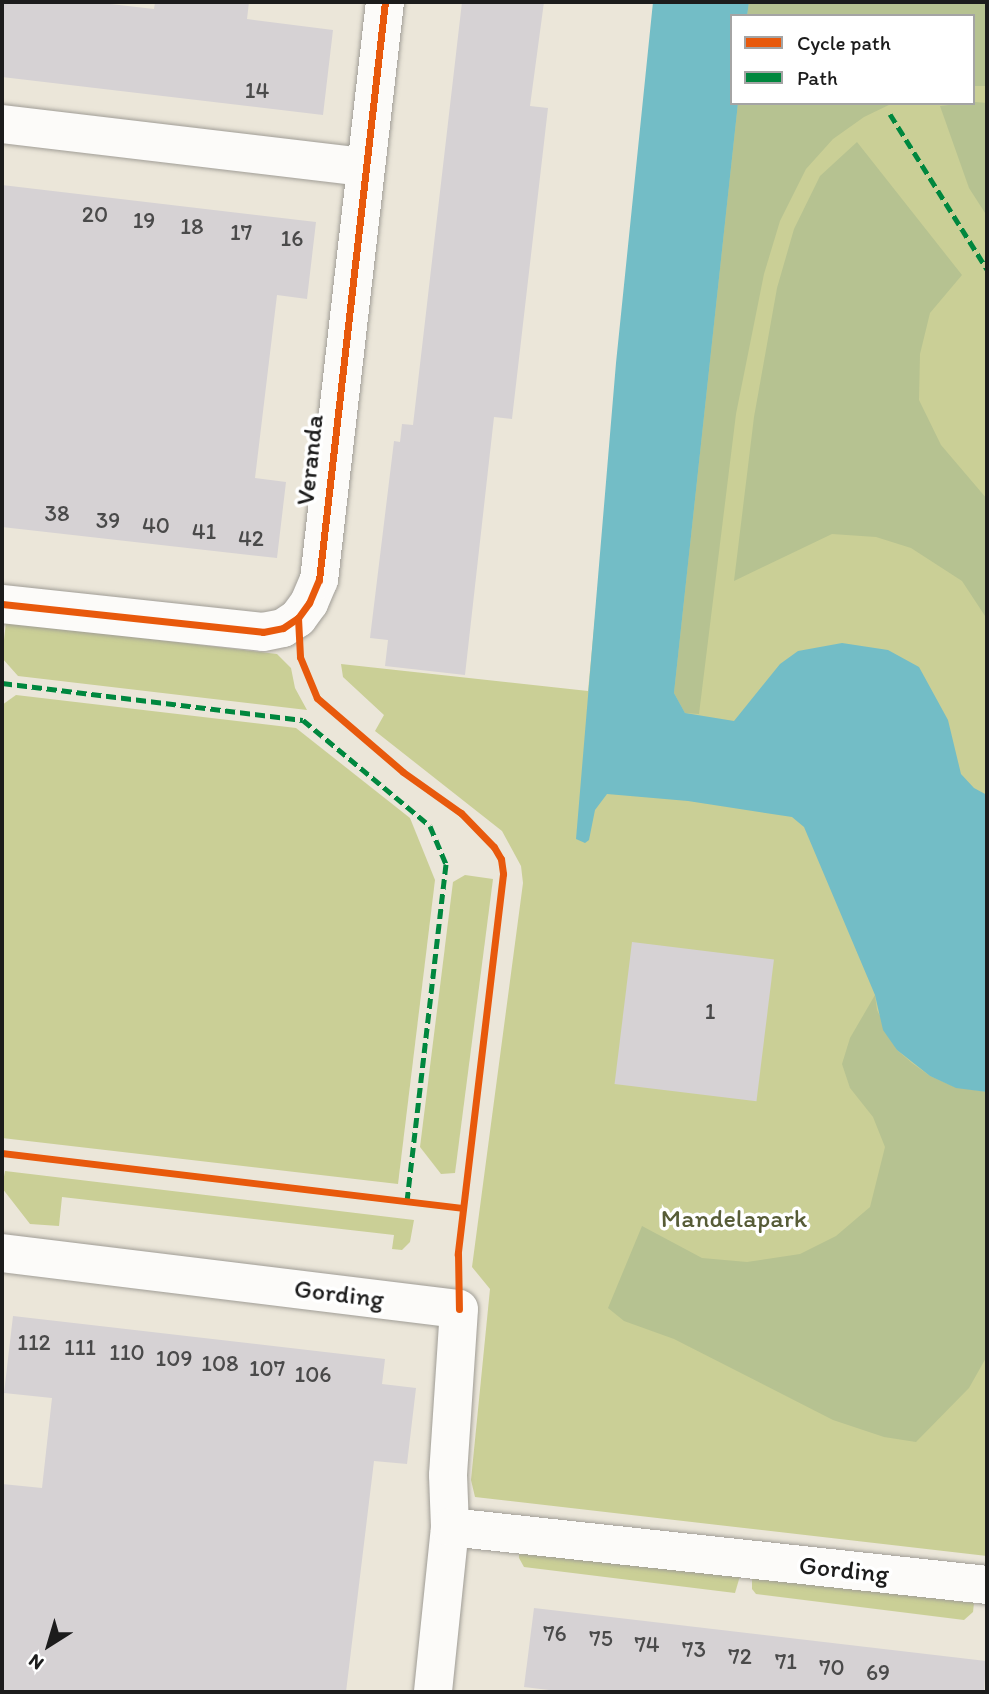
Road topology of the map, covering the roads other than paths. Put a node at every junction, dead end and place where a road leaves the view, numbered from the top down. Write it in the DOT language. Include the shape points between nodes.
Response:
graph roads {
  1 [pos="385,2"];
  2 [pos="2,124"];
  3 [pos="364,167"];
  4 [pos="2,604"];
  5 [pos="2,1253"];
  6 [pos="450,1527"];
  7 [pos="987,1586"];
  8 [pos="433,1692"];
  1 -- 3 [label="street, Veranda"];
  2 -- 3 [label="street"];
  3 -- 4 [label="street, Veranda" via="318,580 298,618 263,632"];
  5 -- 6 [label="street, Gording" via="459,1309 448,1475"];
  6 -- 7 [label="street, Gording"];
  6 -- 8 [label="street, Gording"];
}
